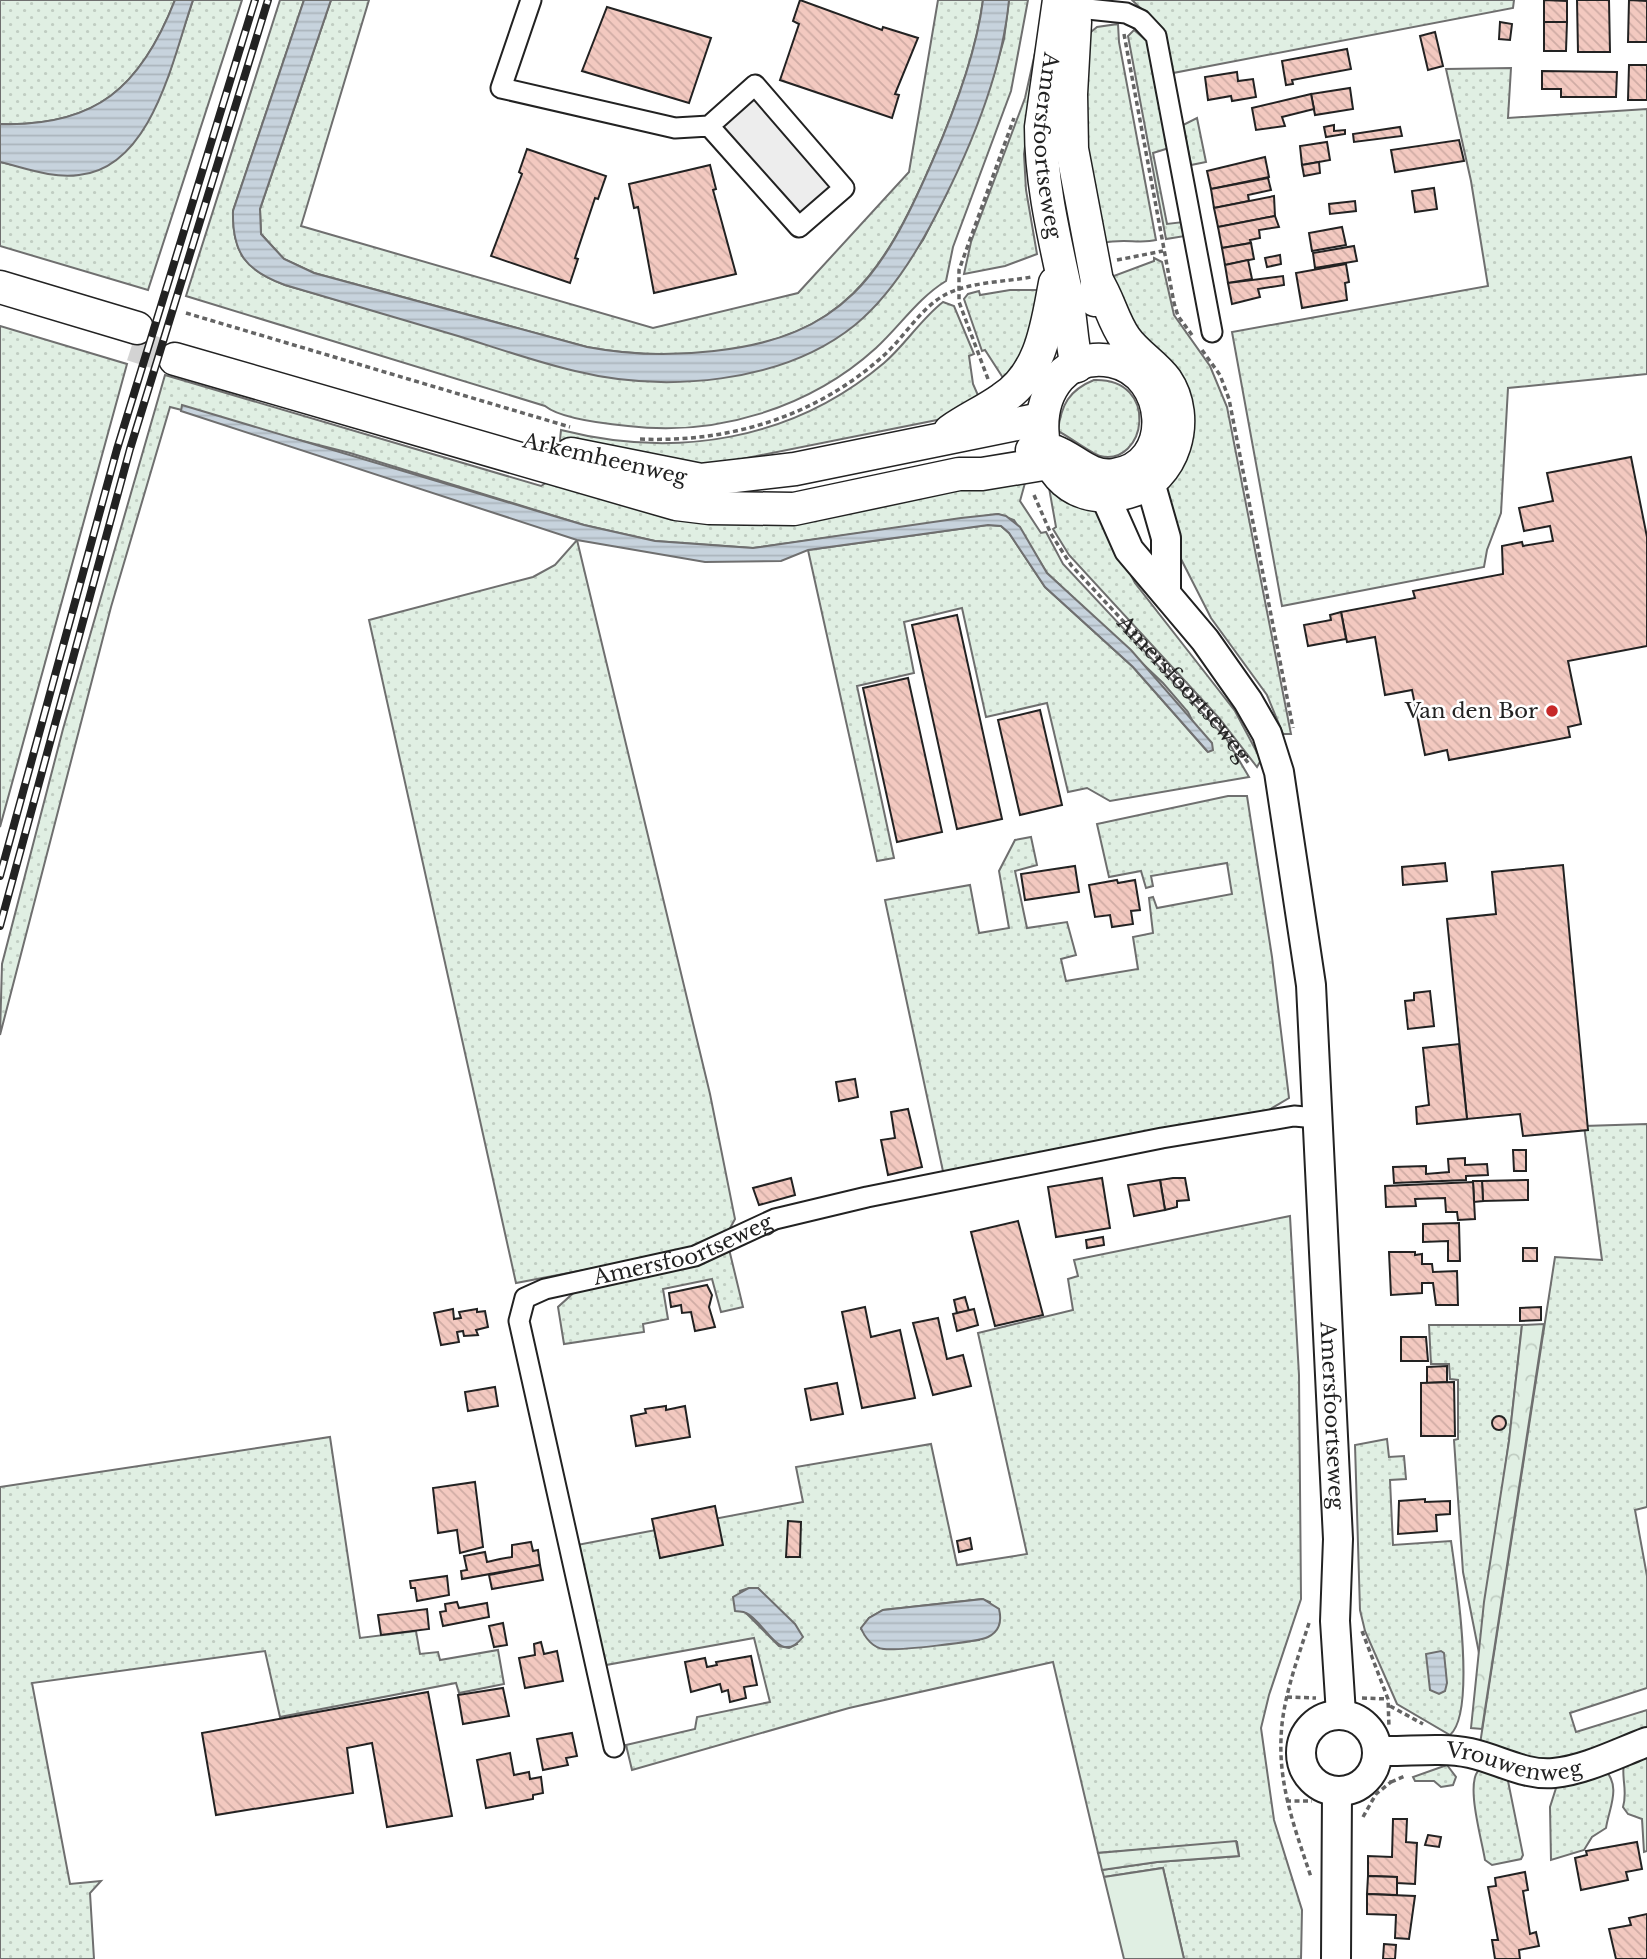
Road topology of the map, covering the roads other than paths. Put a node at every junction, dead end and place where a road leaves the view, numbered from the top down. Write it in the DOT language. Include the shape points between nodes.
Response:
graph roads {
  1 [pos="531,0"];
  2 [pos="1067,3"];
  3 [pos="709,126"];
  4 [pos="1046,270"];
  5 [pos="0,287"];
  6 [pos="0,307"];
  7 [pos="1203,340"];
  8 [pos="1123,355"];
  9 [pos="1077,366"];
  10 [pos="942,437"];
  11 [pos="1044,443"];
  12 [pos="1140,480"];
  13 [pos="1105,496"];
  14 [pos="1166,591"];
  15 [pos="1317,1118"];
  16 [pos="1340,1714"];
  17 [pos="1647,1742"];
  18 [pos="614,1747"];
  19 [pos="1384,1751"];
  20 [pos="1337,1791"];
  21 [pos="1336,1959"];
  1 -- 3 [label="street" via="501,88 675,128"];
  2 -- 4 [label="main road, Amersfoortseweg" via="1041,127"];
  2 -- 7 [label="street" via="1126,13 1141,20 1156,36"];
  2 -- 8 [label="main road, Amersfoortseweg" via="1072,149 1107,271"];
  3 -- 3 [label="street" via="755,85 844,188 799,227"];
  4 -- 9 [label="main road, Amersfoortseweg"];
  4 -- 10 [label="main road" via="1046,334 1030,369 1005,398"];
  5 -- 6 [label="main road" via="134,337"];
  8 -- 9 [label="main road"];
  8 -- 12 [label="main road" via="1167,381 1178,411 1170,457"];
  9 -- 11 [label="main road" via="1052,388"];
  10 -- 11 [label="main road, Arkemheenweg"];
  10 -- 11 [label="main road, Arkemheenweg" via="795,469 701,480 557,451 180,337 676,504 794,509 959,474 979,461"];
  11 -- 12 [label="main road" via="1095,474"];
  11 -- 13 [label="main road" via="1076,487"];
  12 -- 13 [label="main road"];
  12 -- 14 [label="main road" via="1167,538"];
  13 -- 14 [label="main road, Amersfoortseweg" via="1129,550"];
  14 -- 15 [label="main road, Amersfoortseweg" via="1248,701 1273,751 1311,985"];
  15 -- 16 [label="main road, Amersfoortseweg" via="1338,1539 1335,1620"];
  15 -- 18 [label="street, Amersfoortseweg" via="1294,1116 1162,1138 867,1197 775,1219 695,1256 545,1289 526,1298 519,1321"];
  16 -- 19 [label="main road" via="1352,1716 1370,1730"];
  16 -- 20 [label="main road" via="1318,1720 1303,1739 1301,1751 1315,1783"];
  17 -- 19 [label="main road, Vrouwenweg" via="1551,1774 1518,1769 1471,1753"];
  19 -- 20 [label="main road" via="1366,1780"];
  20 -- 21 [label="main road"];
}
